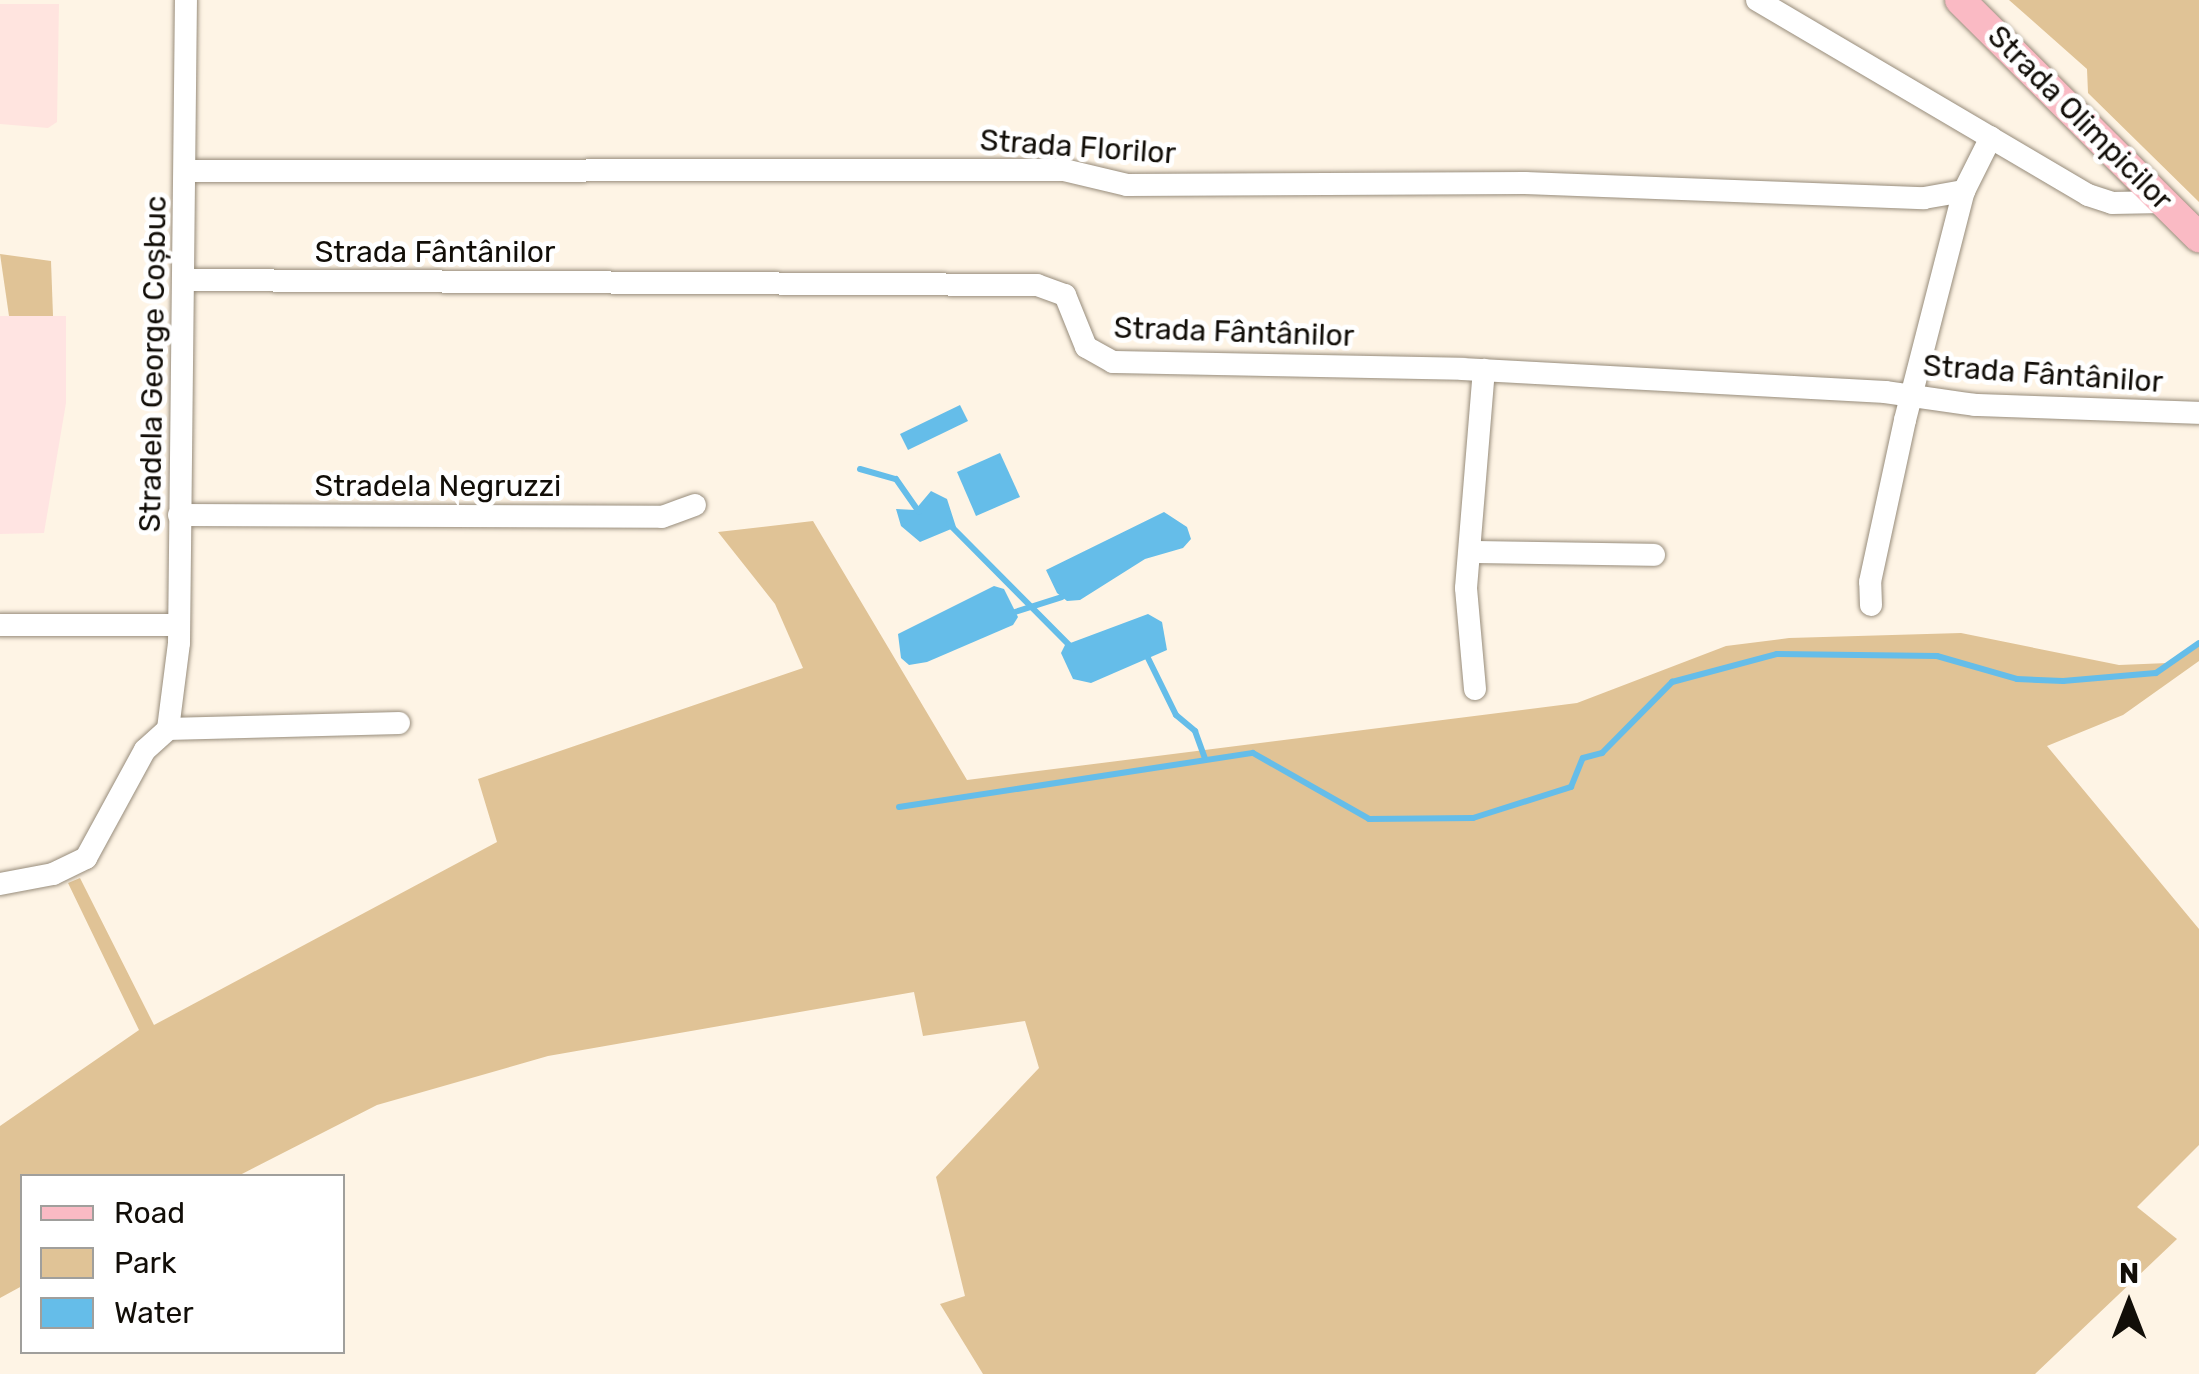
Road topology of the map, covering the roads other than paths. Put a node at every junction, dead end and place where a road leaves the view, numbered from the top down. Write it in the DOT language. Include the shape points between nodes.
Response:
graph roads {
  1 [pos="186,0"];
  2 [pos="1757,0"];
  3 [pos="1960,0"];
  4 [pos="1991,138"];
  5 [pos="188,171"];
  6 [pos="1964,191"];
  7 [pos="2164,202"];
  8 [pos="2199,237"];
  9 [pos="187,280"];
  10 [pos="1484,370"];
  11 [pos="1911,396"];
  12 [pos="2199,413"];
  13 [pos="694,506"];
  14 [pos="179,515"];
  15 [pos="1471,552"];
  16 [pos="1654,555"];
  17 [pos="1871,605"];
  18 [pos="0,625"];
  19 [pos="178,625"];
  20 [pos="1476,689"];
  21 [pos="399,724"];
  22 [pos="168,729"];
  23 [pos="0,884"];
  1 -- 5 [label="street, Stradela George Coșbuc"];
  2 -- 4 [label="street"];
  3 -- 7 [label="main road, Strada Olimpicilor"];
  4 -- 6 [label="street"];
  4 -- 7 [label="street" via="2100,199"];
  5 -- 6 [label="street, Strada Florilor" via="1064,170 1127,185 1525,184 1924,198"];
  5 -- 9 [label="street, Stradela George Coșbuc"];
  6 -- 11 [label="street"];
  7 -- 8 [label="main road, Strada Olimpicilor"];
  9 -- 10 [label="street, Strada Fântânilor" via="1037,285 1064,295 1086,346 1112,362"];
  9 -- 14 [label="street, Stradela George Coșbuc"];
  10 -- 11 [label="street, Strada Fântânilor"];
  10 -- 15 [label="street"];
  11 -- 12 [label="street, Strada Fântânilor" via="1975,405"];
  11 -- 17 [label="street" via="1870,582"];
  13 -- 14 [label="street, Stradela Negruzzi" via="662,516"];
  14 -- 19 [label="street, Stradela George Coșbuc"];
  15 -- 16 [label="street"];
  15 -- 20 [label="street" via="1466,588"];
  18 -- 19 [label="street"];
  19 -- 22 [label="street, Stradela George Coșbuc"];
  21 -- 22 [label="street"];
  22 -- 23 [label="street" via="145,750 86,858 53,874"];
}
